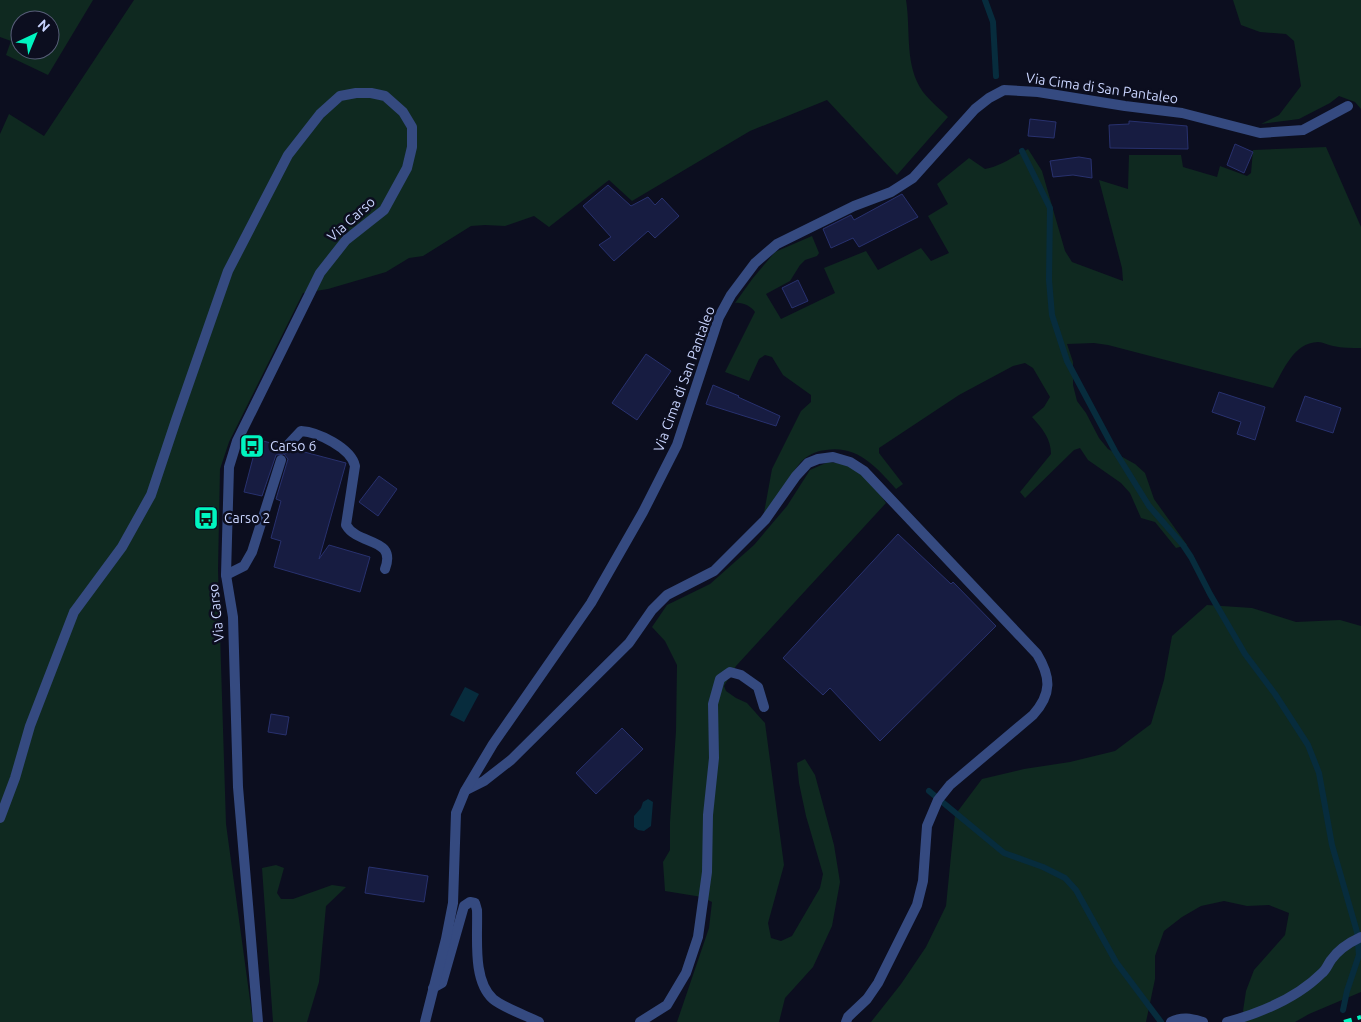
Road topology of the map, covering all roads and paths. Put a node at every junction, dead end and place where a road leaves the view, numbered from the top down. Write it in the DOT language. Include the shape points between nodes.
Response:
graph roads {
  1 [pos="1348,106"];
  2 [pos="286,447"];
  3 [pos="281,460"];
  4 [pos="385,569"];
  5 [pos="226,575"];
  6 [pos="764,707"];
  7 [pos="465,791"];
  8 [pos="0,818"];
  9 [pos="1361,937"];
  10 [pos="433,988"];
  11 [pos="258,1022"];
  12 [pos="425,1022"];
  13 [pos="539,1022"];
  14 [pos="640,1022"];
  15 [pos="846,1022"];
  16 [pos="1171,1022"];
  17 [pos="1203,1022"];
  18 [pos="1226,1022"];
  1 -- 7 [label="street, Via Cima di San Pantaleo" via="1303,130 1260,133 1182,113 1004,90 976,109 913,178 891,192 854,206 777,244 755,263 719,317 677,445 644,512 590,602 493,744"];
  2 -- 4 [label="street" via="301,431 306,431 348,453 355,466 346,525 354,534 384,548 388,560"];
  3 -- 5 [label="street" via="252,552 244,566"];
  5 -- 8 [label="street, Via Carso" via="229,467 237,441 320,273 346,240 384,210 407,168 412,126 403,112 385,96 371,93 340,96 320,114 288,155 228,272 151,495 122,547 74,612 30,726"];
  5 -- 11 [label="street, Via Carso" via="233,617 238,787"];
  6 -- 14 [label="street" via="758,687 742,674 730,672 720,679 713,704 714,758 707,872 698,937 686,973 667,1005"];
  7 -- 10 [label="street, Via Cima di San Pantaleo" via="456,813 453,903"];
  7 -- 15 [label="street" via="484,781 510,760 629,644 652,610 667,595 714,571 766,520 808,463 834,457 850,462 864,471 1038,654 1048,682 1037,711 950,784 938,800 927,826 923,881 917,905 878,983"];
  9 -- 18 [label="street" via="1332,958 1324,972 1285,1000"];
  10 -- 12 [label="street, Via Cima di San Pantaleo"];
  10 -- 13 [label="street" via="442,983 464,906 475,903 481,983 494,1000"];
  16 -- 17 [label="street" via="1189,1018"];
}
